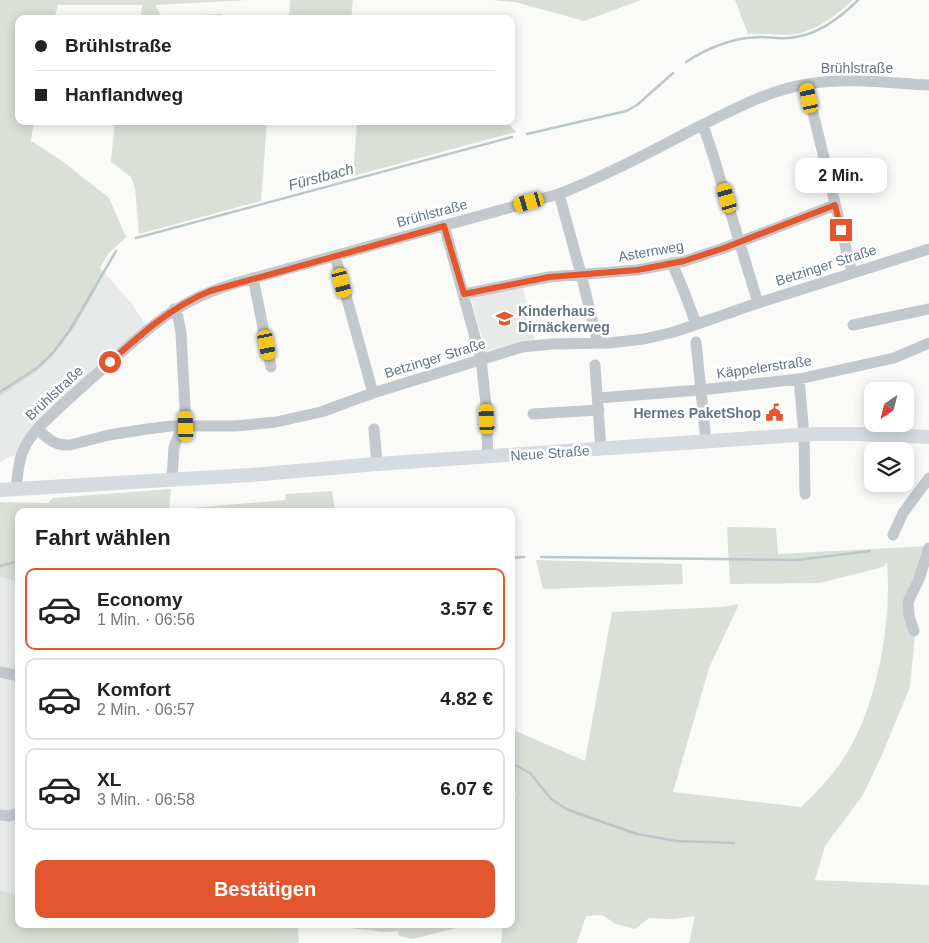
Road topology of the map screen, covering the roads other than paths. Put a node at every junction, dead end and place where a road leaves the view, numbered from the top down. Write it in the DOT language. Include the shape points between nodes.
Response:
graph roads {
  1 [pos="806,84"];
  2 [pos="929,85"];
  3 [pos="703,125"];
  4 [pos="559,194"];
  5 [pos="835,205"];
  6 [pos="444,226"];
  7 [pos="740,242"];
  8 [pos="929,249"];
  9 [pos="335,256"];
  10 [pos="672,263"];
  11 [pos="852,273"];
  12 [pos="581,274"];
  13 [pos="253,278"];
  14 [pos="464,294"];
  15 [pos="758,303"];
  16 [pos="174,309"];
  17 [pos="929,309"];
  18 [pos="696,324"];
  19 [pos="853,325"];
  20 [pos="696,342"];
  21 [pos="598,343"];
  22 [pos="929,343"];
  23 [pos="481,359"];
  24 [pos="595,365"];
  25 [pos="271,367"];
  26 [pos="799,379"];
  27 [pos="700,390"];
  28 [pos="373,392"];
  29 [pos="598,398"];
  30 [pos="599,410"];
  31 [pos="533,414"];
  32 [pos="184,426"];
  33 [pos="38,428"];
  34 [pos="374,428"];
  35 [pos="804,435"];
  36 [pos="929,437"];
  37 [pos="706,441"];
  38 [pos="601,449"];
  39 [pos="488,458"];
  40 [pos="377,464"];
  41 [pos="929,478"];
  42 [pos="172,480"];
  43 [pos="16,489"];
  44 [pos="0,490"];
  45 [pos="805,494"];
  46 [pos="893,535"];
  47 [pos="929,548"];
  48 [pos="924,579"];
  49 [pos="914,631"];
  50 [pos="0,672"];
  51 [pos="15,675"];
  52 [pos="15,814"];
  53 [pos="0,815"];
  1 -- 2 [label="street, Brühlstraße" via="842,80"];
  1 -- 3 [label="street, Brühlstraße" via="764,95"];
  1 -- 5 [label="street"];
  3 -- 4 [label="street, Brühlstraße"];
  3 -- 7 [label="street"];
  4 -- 6 [label="street, Brühlstraße"];
  4 -- 12 [label="street"];
  5 -- 7 [label="street, Asternweg"];
  5 -- 11 [label="street"];
  6 -- 9 [label="street, Brühlstraße"];
  6 -- 14 [label="street"];
  7 -- 10 [label="street, Asternweg"];
  7 -- 15 [label="street"];
  8 -- 11 [label="street, Betzinger Straße"];
  9 -- 13 [label="street, Brühlstraße"];
  9 -- 28 [label="street"];
  10 -- 12 [label="street, Asternweg" via="637,270"];
  10 -- 18 [label="street"];
  11 -- 15 [label="street, Betzinger Straße"];
  12 -- 14 [label="street, Asternweg" via="519,282"];
  12 -- 21 [label="street"];
  13 -- 16 [label="street, Brühlstraße" via="210,291"];
  13 -- 25 [label="street"];
  14 -- 23 [label="street"];
  15 -- 18 [label="street, Betzinger Straße"];
  16 -- 32 [label="street" via="181,333"];
  16 -- 33 [label="street, Brühlstraße"];
  17 -- 19 [label="street"];
  18 -- 21 [label="street, Betzinger Straße" via="644,339"];
  20 -- 27 [label="street"];
  21 -- 23 [label="street, Betzinger Straße" via="522,347"];
  22 -- 26 [label="street, Käppelerstraße" via="894,358"];
  23 -- 28 [label="street, Betzinger Straße"];
  23 -- 39 [label="street"];
  24 -- 29 [label="street"];
  26 -- 27 [label="street, Käppelerstraße"];
  26 -- 35 [label="street"];
  27 -- 29 [label="street, Käppelerstraße"];
  27 -- 37 [label="street"];
  28 -- 32 [label="street, Betzinger Straße" via="321,412 276,422"];
  29 -- 30 [label="street"];
  30 -- 31 [label="street"];
  30 -- 38 [label="street"];
  32 -- 33 [label="street, Betzinger Straße" via="135,430 63,446"];
  32 -- 42 [label="street" via="174,446"];
  33 -- 43 [label="street, Brühlstraße" via="21,454"];
  34 -- 40 [label="street"];
  35 -- 36 [label="main road, Neue Straße" via="839,433"];
  35 -- 37 [label="main road, Neue Straße"];
  35 -- 45 [label="street"];
  37 -- 38 [label="main road, Neue Straße"];
  38 -- 39 [label="main road, Neue Straße"];
  39 -- 40 [label="main road, Neue Straße"];
  40 -- 42 [label="main road, Neue Straße"];
  41 -- 46 [label="street" via="903,513"];
  42 -- 43 [label="main road, Neue Straße"];
  43 -- 44 [label="main road, Neue Straße"];
  47 -- 48 [label="street"];
  48 -- 49 [label="street" via="908,602"];
  50 -- 51 [label="street"];
  52 -- 53 [label="street"];
}
